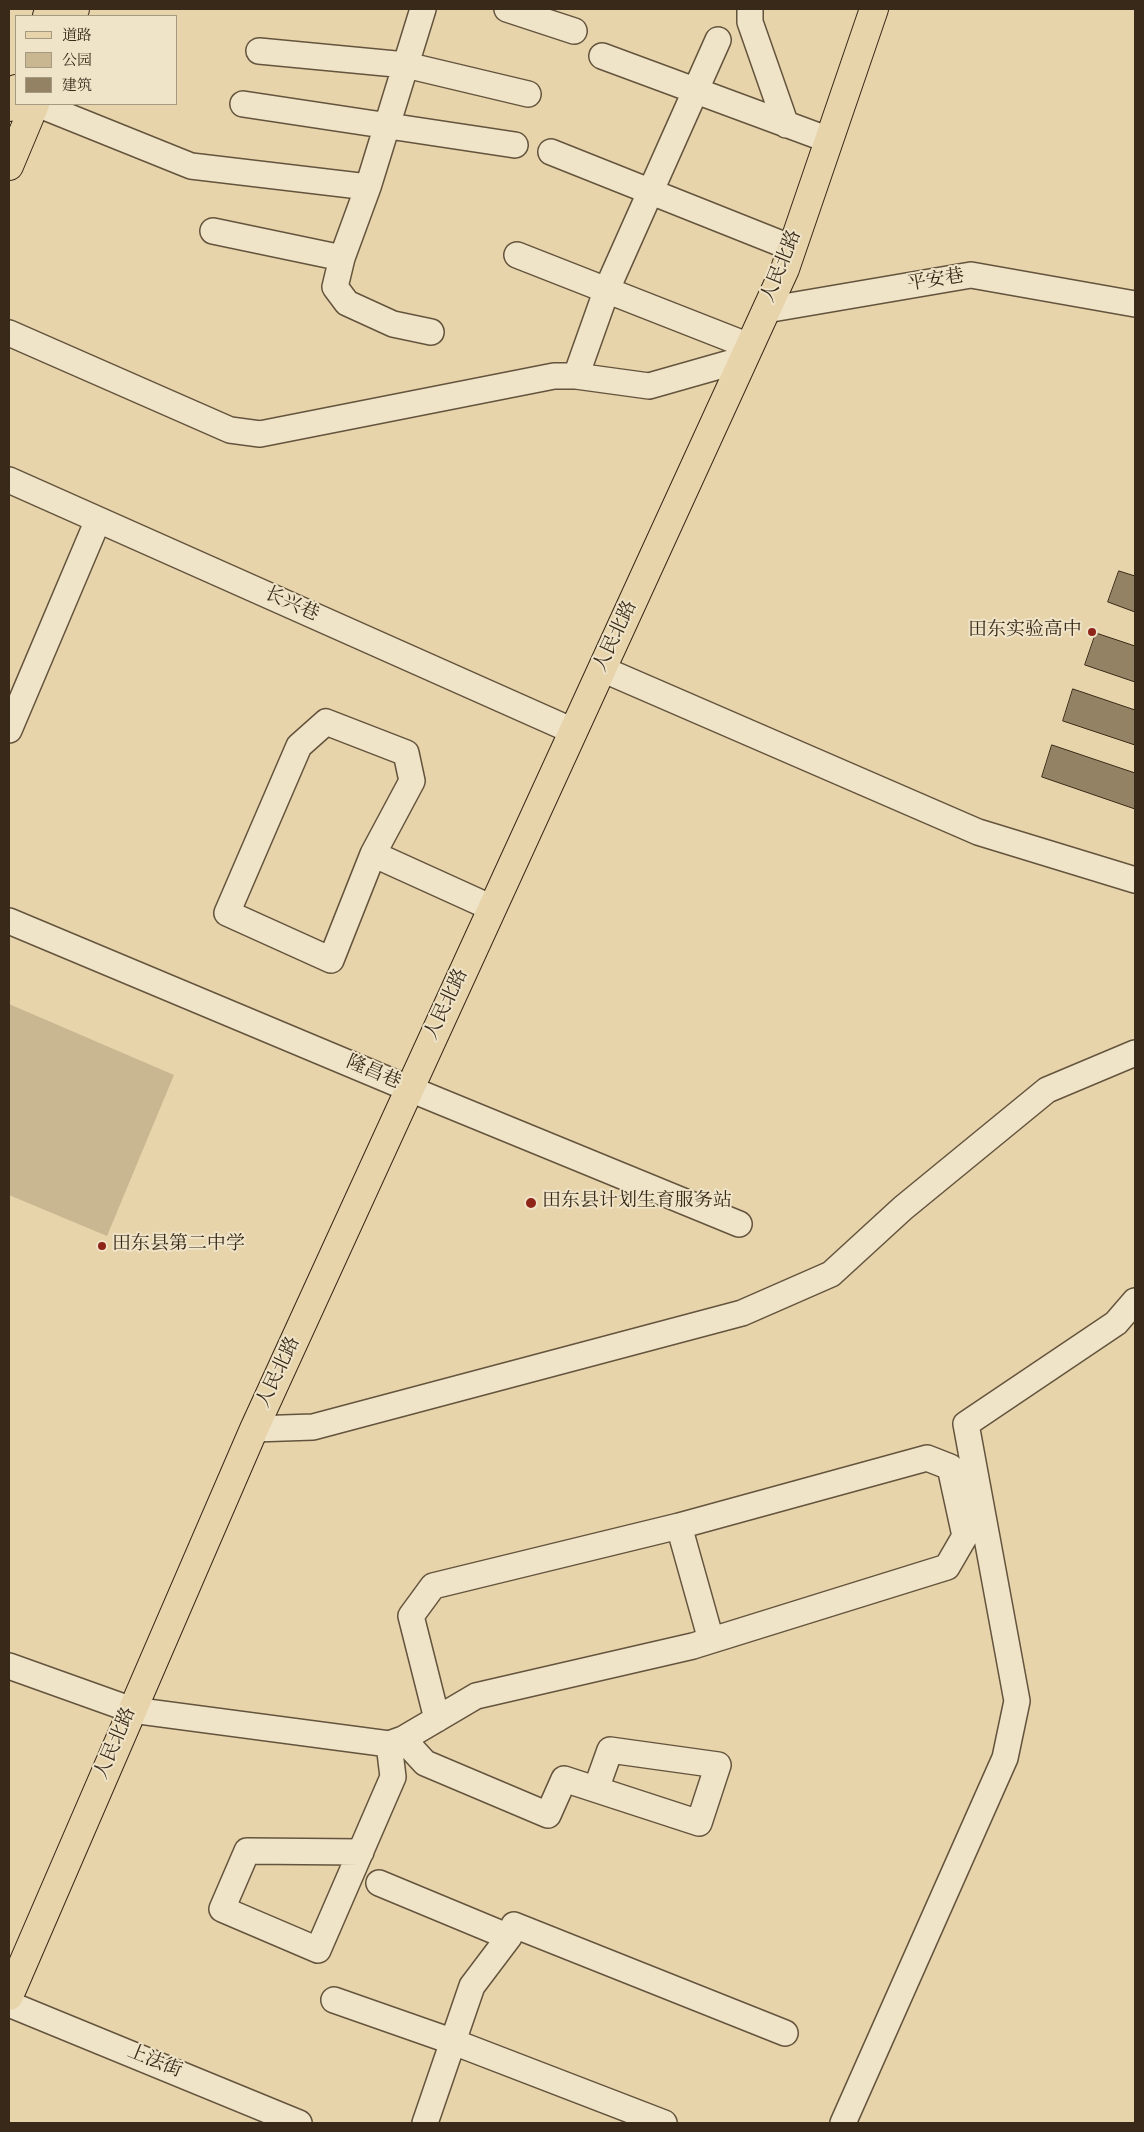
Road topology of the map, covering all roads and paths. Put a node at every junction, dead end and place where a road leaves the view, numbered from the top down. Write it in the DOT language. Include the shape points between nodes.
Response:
graph roads {
  1 [pos="423,9"];
  2 [pos="507,9"];
  3 [pos="750,9"];
  4 [pos="874,9"];
  5 [pos="574,31"];
  6 [pos="718,40"];
  7 [pos="259,51"];
  8 [pos="602,56"];
  9 [pos="406,65"];
  10 [pos="695,91"];
  11 [pos="15,92"];
  12 [pos="528,94"];
  13 [pos="243,104"];
  14 [pos="36,105"];
  15 [pos="38,105"];
  16 [pos="9,107"];
  17 [pos="786,125"];
  18 [pos="387,127"];
  19 [pos="829,140"];
  20 [pos="515,146"];
  21 [pos="551,152"];
  22 [pos="9,166"];
  23 [pos="368,188"];
  24 [pos="651,192"];
  25 [pos="213,231"];
  26 [pos="792,248"];
  27 [pos="517,255"];
  28 [pos="342,258"];
  29 [pos="607,289"];
  30 [pos="1135,304"];
  31 [pos="766,310"];
  32 [pos="431,332"];
  33 [pos="9,334"];
  34 [pos="746,353"];
  35 [pos="576,376"];
  36 [pos="9,480"];
  37 [pos="98,520"];
  38 [pos="602,669"];
  39 [pos="9,730"];
  40 [pos="574,731"];
  41 [pos="373,854"];
  42 [pos="1135,880"];
  43 [pos="492,908"];
  44 [pos="9,921"];
  45 [pos="1135,1054"];
  46 [pos="410,1089"];
  47 [pos="739,1224"];
  48 [pos="1135,1301"];
  49 [pos="254,1429"];
  50 [pos="679,1526"];
  51 [pos="711,1640"];
  52 [pos="9,1666"];
  53 [pos="132,1710"];
  54 [pos="437,1719"];
  55 [pos="396,1741"];
  56 [pos="596,1790"];
  57 [pos="361,1852"];
  58 [pos="379,1883"];
  59 [pos="509,1937"];
  60 [pos="9,1996"];
  61 [pos="334,2000"];
  62 [pos="9,2004"];
  63 [pos="785,2033"];
  64 [pos="451,2041"];
  65 [pos="299,2123"];
  66 [pos="425,2123"];
  67 [pos="664,2123"];
  68 [pos="843,2123"];
  1 -- 9 [label="street"];
  2 -- 5 [label="street"];
  3 -- 17 [label="street" via="750,22"];
  4 -- 19 [label="main road, 人民北路"];
  6 -- 10 [label="street"];
  7 -- 9 [label="street"];
  8 -- 10 [label="street"];
  9 -- 12 [label="street"];
  9 -- 18 [label="street"];
  10 -- 17 [label="street"];
  10 -- 24 [label="street"];
  11 -- 16 [label="main road"];
  13 -- 18 [label="street"];
  14 -- 22 [label="main road"];
  15 -- 23 [label="street" via="191,166"];
  17 -- 19 [label="street"];
  18 -- 20 [label="street"];
  18 -- 23 [label="street"];
  19 -- 26 [label="main road, 人民北路"];
  21 -- 24 [label="street"];
  23 -- 28 [label="street"];
  24 -- 26 [label="street"];
  24 -- 29 [label="street"];
  25 -- 28 [label="street"];
  26 -- 31 [label="main road, 人民北路"];
  27 -- 29 [label="street"];
  28 -- 32 [label="street" via="335,287 347,303 392,324"];
  29 -- 34 [label="street"];
  29 -- 35 [label="street"];
  30 -- 31 [label="street, 平安巷" via="971,275"];
  31 -- 34 [label="main road, 人民北路"];
  33 -- 35 [label="street" via="230,430 260,434 554,376"];
  34 -- 35 [label="street" via="649,386"];
  34 -- 38 [label="main road, 人民北路"];
  36 -- 37 [label="street, 长兴巷"];
  37 -- 39 [label="street"];
  37 -- 40 [label="street, 长兴巷"];
  38 -- 40 [label="main road, 人民北路"];
  38 -- 42 [label="street" via="978,832"];
  40 -- 43 [label="main road, 人民北路"];
  41 -- 41 [label="street" via="331,960 227,913 299,746 326,722 406,752 412,781"];
  41 -- 43 [label="street"];
  43 -- 46 [label="main road, 人民北路"];
  44 -- 46 [label="street, 隆昌巷"];
  45 -- 49 [label="street" via="1047,1090 903,1208 831,1274 751,1309 314,1427"];
  46 -- 47 [label="street, 隆昌巷"];
  46 -- 49 [label="main road, 人民北路"];
  48 -- 68 [label="street" via="1116,1323 966,1424 1017,1701 1005,1758"];
  49 -- 53 [label="main road, 人民北路"];
  50 -- 51 [label="street"];
  50 -- 51 [label="street" via="927,1458 950,1467 966,1536 947,1567"];
  50 -- 54 [label="street" via="433,1586 411,1616"];
  51 -- 54 [label="street" via="476,1696"];
  52 -- 53 [label="street"];
  53 -- 55 [label="street"];
  53 -- 60 [label="main road, 人民北路"];
  54 -- 55 [label="street"];
  55 -- 56 [label="street" via="425,1762 548,1815 564,1779"];
  55 -- 57 [label="street" via="394,1777"];
  56 -- 56 [label="street" via="698,1823 718,1765 610,1750"];
  57 -- 57 [label="street" via="318,1950 222,1908 246,1851"];
  58 -- 59 [label="street"];
  59 -- 63 [label="street" via="514,1925"];
  59 -- 64 [label="street" via="472,1986"];
  61 -- 64 [label="street"];
  62 -- 65 [label="street, 上法街"];
  64 -- 66 [label="street"];
  64 -- 67 [label="street"];
}
